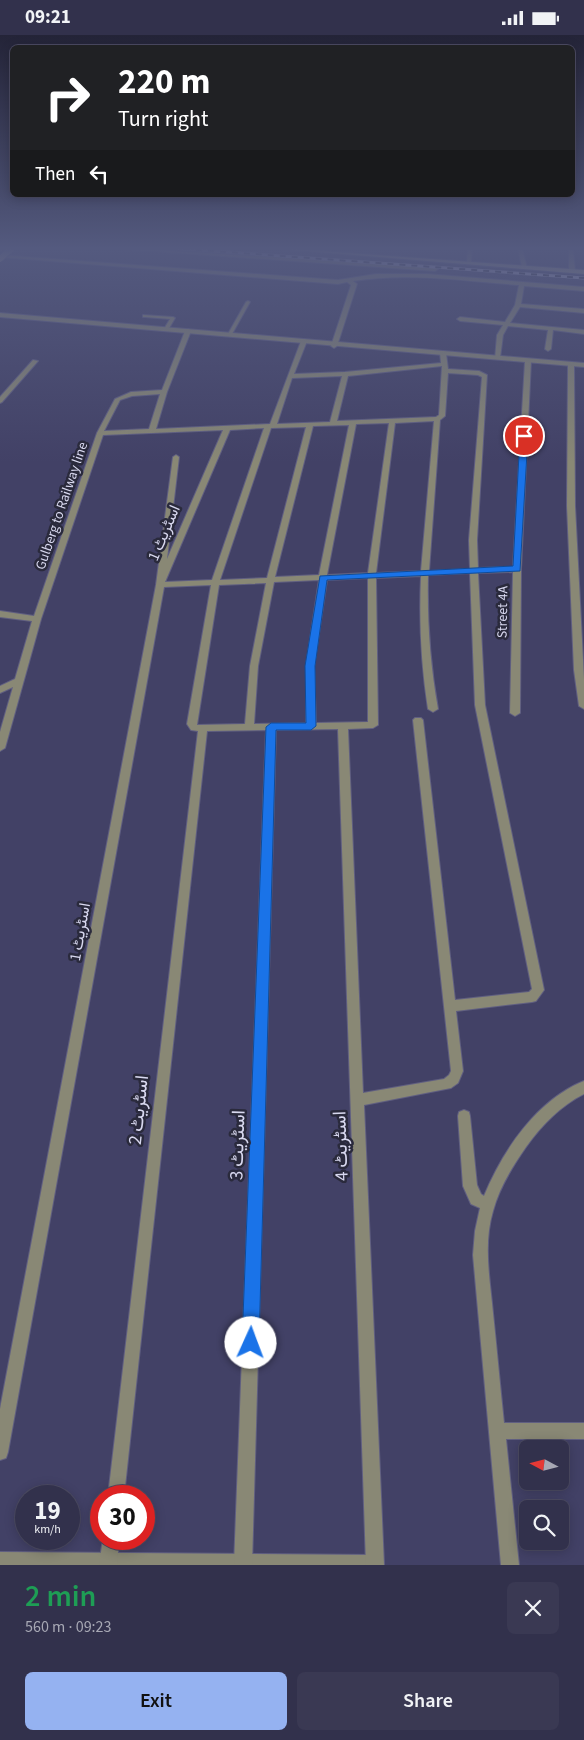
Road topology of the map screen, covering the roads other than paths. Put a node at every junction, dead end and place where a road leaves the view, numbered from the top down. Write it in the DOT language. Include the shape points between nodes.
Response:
graph roads {
  1 [pos="52,319"];
  2 [pos="172,319"];
  3 [pos="238,319"];
  4 [pos="342,319"];
  5 [pos="465,319"];
  6 [pos="509,319"];
  7 [pos="0,321"];
  8 [pos="507,323"];
  9 [pos="551,328"];
  10 [pos="166,329"];
  11 [pos="584,332"];
  12 [pos="187,333"];
  13 [pos="230,334"];
  14 [pos="303,342"];
  15 [pos="334,344"];
  16 [pos="548,349"];
  17 [pos="443,353"];
  18 [pos="497,358"];
  19 [pos="35,361"];
  20 [pos="528,361"];
  21 [pos="571,364"];
  22 [pos="584,365"];
  23 [pos="445,368"];
  24 [pos="345,374"];
  25 [pos="290,376"];
  26 [pos="164,393"];
  27 [pos="0,401"];
  28 [pos="437,419"];
  29 [pos="392,422"];
  30 [pos="353,423"];
  31 [pos="333,424"];
  32 [pos="310,425"];
  33 [pos="271,426"];
  34 [pos="227,428"];
  35 [pos="152,431"];
  36 [pos="100,433"];
  37 [pos="176,457"];
  38 [pos="517,569"];
  39 [pos="475,571"];
  40 [pos="425,573"];
  41 [pos="372,575"];
  42 [pos="323,577"];
  43 [pos="270,580"];
  44 [pos="215,582"];
  45 [pos="160,585"];
  46 [pos="0,614"];
  47 [pos="37,619"];
  48 [pos="581,670"];
  49 [pos="20,680"];
  50 [pos="0,690"];
  51 [pos="584,707"];
  52 [pos="433,709"];
  53 [pos="515,713"];
  54 [pos="418,719"];
  55 [pos="311,726"];
  56 [pos="344,726"];
  57 [pos="249,727"];
  58 [pos="271,727"];
  59 [pos="203,728"];
  60 [pos="0,748"];
  61 [pos="450,1006"];
  62 [pos="584,1087"];
  63 [pos="358,1100"];
  64 [pos="464,1116"];
  65 [pos="488,1205"];
  66 [pos="496,1431"];
  67 [pos="584,1431"];
  68 [pos="0,1452"];
  69 [pos="117,1485"];
  70 [pos="111,1550"];
  71 [pos="0,1559"];
  72 [pos="109,1563"];
  73 [pos="244,1563"];
  74 [pos="375,1564"];
  75 [pos="510,1565"];
  1 -- 10 [label="street"];
  2 -- 10 [label="lane"];
  3 -- 13 [label="lane"];
  4 -- 15 [label="street"];
  5 -- 8 [label="street"];
  6 -- 8 [label="street"];
  7 -- 12 [label="street"];
  8 -- 9 [label="street"];
  8 -- 18 [label="street" via="500,335"];
  9 -- 11 [label="street"];
  9 -- 16 [label="street"];
  10 -- 12 [label="street"];
  12 -- 13 [label="street"];
  12 -- 14 [label="street"];
  12 -- 26 [label="street"];
  13 -- 14 [label="street"];
  14 -- 15 [label="street"];
  14 -- 25 [label="street"];
  15 -- 17 [label="street"];
  17 -- 18 [label="street"];
  17 -- 23 [label="street"];
  18 -- 20 [label="street"];
  19 -- 27 [label="street"];
  20 -- 21 [label="street"];
  20 -- 38 [label="street, Street 4A"];
  21 -- 22 [label="street"];
  21 -- 48 [label="street" via="570,506"];
  23 -- 24 [label="street"];
  23 -- 28 [label="street" via="442,416"];
  23 -- 39 [label="street" via="485,376 473,540"];
  24 -- 25 [label="street"];
  24 -- 31 [label="street"];
  25 -- 33 [label="street"];
  26 -- 35 [label="street"];
  26 -- 36 [label="street" via="131,394 118,399"];
  28 -- 29 [label="street, Gulberg to Railway line"];
  28 -- 40 [label="street"];
  29 -- 30 [label="street, Gulberg to Railway line"];
  29 -- 41 [label="street"];
  30 -- 31 [label="street, Gulberg to Railway line"];
  30 -- 42 [label="street"];
  31 -- 32 [label="street, Gulberg to Railway line"];
  32 -- 33 [label="street, Gulberg to Railway line"];
  32 -- 43 [label="street"];
  33 -- 34 [label="street, Gulberg to Railway line"];
  33 -- 44 [label="street"];
  34 -- 35 [label="street, Gulberg to Railway line"];
  34 -- 45 [label="street, اسٹریٹ 1"];
  35 -- 36 [label="street, Gulberg to Railway line"];
  36 -- 47 [label="street, Gulberg to Railway line"];
  37 -- 45 [label="street"];
  38 -- 39 [label="street"];
  38 -- 53 [label="street, Street 4A"];
  39 -- 40 [label="street"];
  39 -- 61 [label="street" via="480,705 538,990 532,997"];
  40 -- 41 [label="street"];
  40 -- 52 [label="street" via="426,677"];
  41 -- 42 [label="street"];
  41 -- 56 [label="street" via="373,725"];
  42 -- 43 [label="street"];
  42 -- 55 [label="street" via="310,666"];
  43 -- 44 [label="street"];
  43 -- 57 [label="street" via="254,667"];
  44 -- 45 [label="street"];
  44 -- 59 [label="street" via="192,725"];
  45 -- 68 [label="street, اسٹریٹ 1"];
  46 -- 47 [label="street"];
  47 -- 49 [label="street, Gulberg to Railway line"];
  48 -- 51 [label="street"];
  49 -- 50 [label="street"];
  49 -- 60 [label="street, Gulberg to Railway line"];
  54 -- 61 [label="street"];
  55 -- 56 [label="street"];
  55 -- 58 [label="street"];
  56 -- 63 [label="street, اسٹریٹ 4"];
  57 -- 58 [label="street"];
  57 -- 59 [label="street"];
  58 -- 73 [label="street, اسٹریٹ 3"];
  59 -- 69 [label="street, اسٹریٹ 2"];
  61 -- 63 [label="street" via="457,1071 454,1079 447,1084"];
  62 -- 65 [label="street" via="567,1095 540,1120 516,1150"];
  63 -- 74 [label="street, اسٹریٹ 4"];
  64 -- 65 [label="street" via="470,1186 476,1199"];
  65 -- 66 [label="street" via="481,1230 480,1255"];
  66 -- 67 [label="street"];
  66 -- 75 [label="street"];
  70 -- 72 [label="street"];
  71 -- 72 [label="lane"];
  72 -- 73 [label="lane"];
  73 -- 74 [label="lane"];
}
